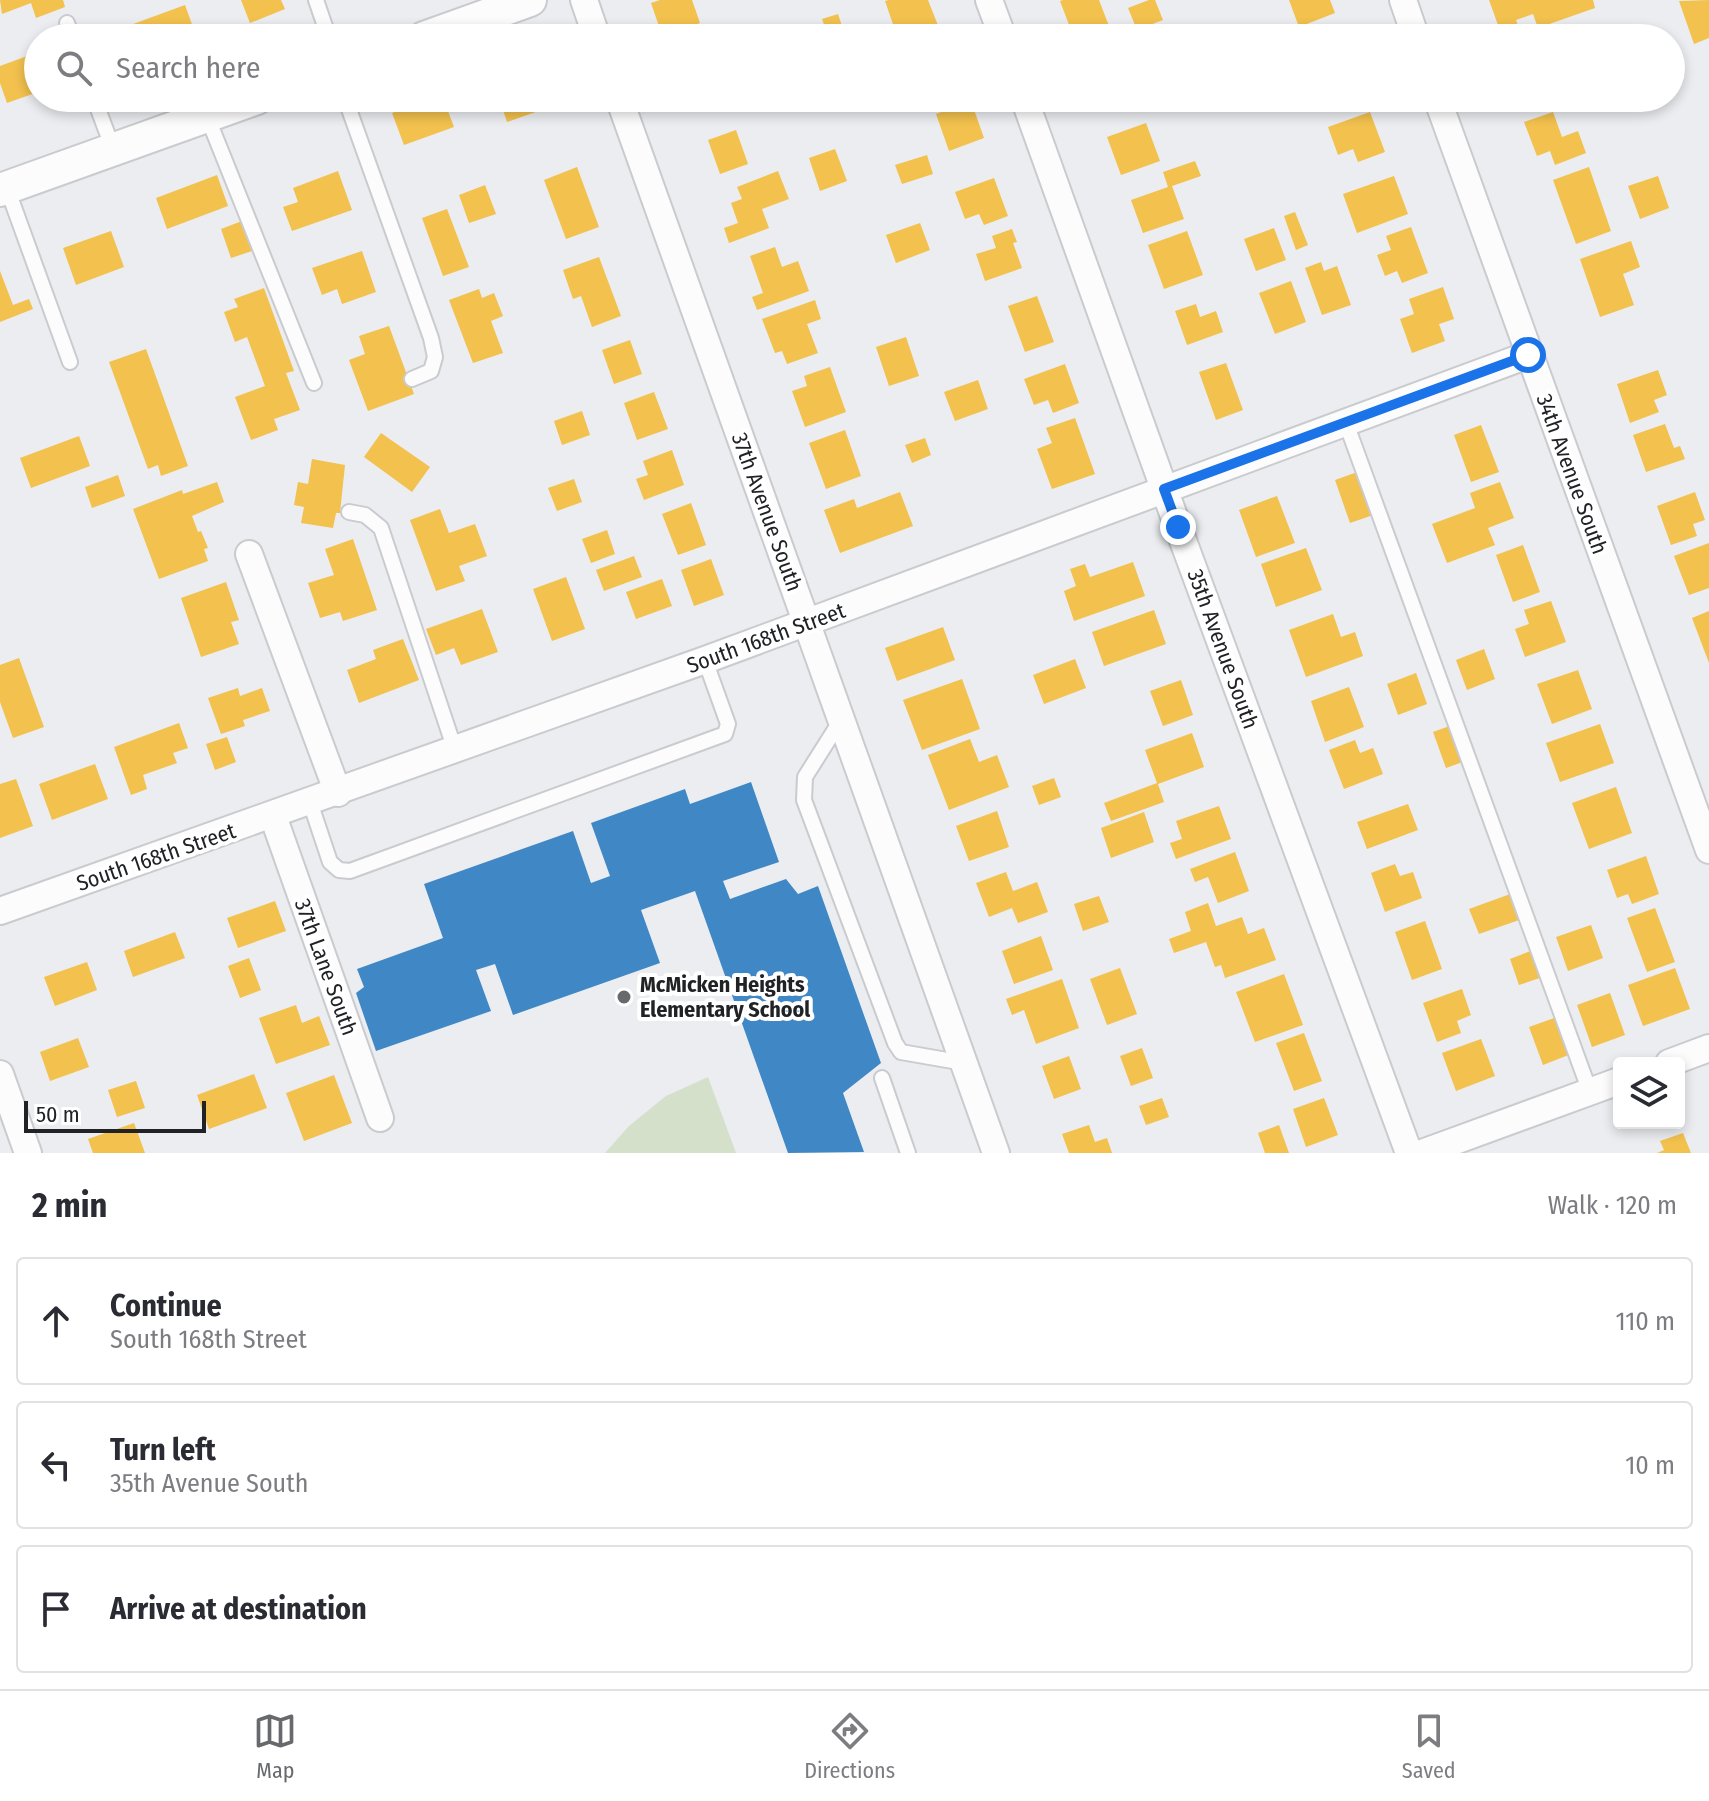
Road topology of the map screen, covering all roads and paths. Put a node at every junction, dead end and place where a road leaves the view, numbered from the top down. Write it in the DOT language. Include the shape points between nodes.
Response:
graph roads {
  1 [pos="316,0"];
  2 [pos="530,0"];
  3 [pos="584,0"];
  4 [pos="989,0"];
  5 [pos="1403,0"];
  6 [pos="324,24"];
  7 [pos="463,24"];
  8 [pos="592,24"];
  9 [pos="998,24"];
  10 [pos="1411,24"];
  11 [pos="99,112"];
  12 [pos="218,112"];
  13 [pos="350,112"];
  14 [pos="624,112"];
  15 [pos="1029,112"];
  16 [pos="1442,112"];
  17 [pos="207,116"];
  18 [pos="113,150"];
  19 [pos="4,189"];
  20 [pos="1528,355"];
  21 [pos="70,362"];
  22 [pos="412,379"];
  23 [pos="314,383"];
  24 [pos="1346,423"];
  25 [pos="1164,489"];
  26 [pos="349,512"];
  27 [pos="249,554"];
  28 [pos="807,623"];
  29 [pos="705,660"];
  30 [pos="841,720"];
  31 [pos="455,750"];
  32 [pos="338,793"];
  33 [pos="310,802"];
  34 [pos="273,816"];
  35 [pos="1709,850"];
  36 [pos="0,911"];
  37 [pos="1709,1048"];
  38 [pos="1685,1057"];
  39 [pos="964,1063"];
  40 [pos="0,1074"];
  41 [pos="882,1078"];
  42 [pos="1613,1083"];
  43 [pos="1590,1092"];
  44 [pos="380,1118"];
  45 [pos="28,1153"];
  46 [pos="908,1153"];
  47 [pos="996,1153"];
  48 [pos="1409,1153"];
  49 [pos="1422,1153"];
  1 -- 6 [label="lane"];
  2 -- 7 [label="street"];
  3 -- 8 [label="street"];
  4 -- 9 [label="street"];
  5 -- 10 [label="street"];
  11 -- 18 [label="lane"];
  12 -- 17 [label="street"];
  13 -- 22 [label="lane" via="431,338 431,371"];
  14 -- 28 [label="street, 37th Avenue South"];
  15 -- 25 [label="street, 35th Avenue South"];
  16 -- 20 [label="street, 34th Avenue South"];
  17 -- 18 [label="street"];
  17 -- 23 [label="lane"];
  18 -- 19 [label="street"];
  19 -- 21 [label="lane"];
  20 -- 24 [label="street, South 168th Street"];
  20 -- 35 [label="street, 34th Avenue South"];
  24 -- 25 [label="street, South 168th Street"];
  24 -- 43 [label="lane"];
  25 -- 28 [label="street, South 168th Street"];
  25 -- 48 [label="street, 35th Avenue South"];
  26 -- 31 [label="lane" via="365,515 381,528"];
  27 -- 32 [label="street"];
  28 -- 29 [label="street, South 168th Street"];
  28 -- 30 [label="street, 37th Avenue South"];
  29 -- 31 [label="street, South 168th Street"];
  29 -- 33 [label="lane" via="728,724 725,734 350,871 330,862"];
  30 -- 39 [label="street, 37th Avenue South"];
  30 -- 39 [label="lane" via="805,777 804,800 895,1043 901,1052"];
  31 -- 32 [label="street, South 168th Street"];
  32 -- 33 [label="street, South 168th Street"];
  33 -- 34 [label="street, South 168th Street"];
  34 -- 36 [label="street, South 168th Street"];
  34 -- 44 [label="street, 37th Lane South"];
  37 -- 38 [label="street"];
  39 -- 47 [label="street, 37th Avenue South"];
  40 -- 45 [label="street"];
  41 -- 46 [label="lane"];
  42 -- 43 [label="street"];
  43 -- 49 [label="street"];
}
